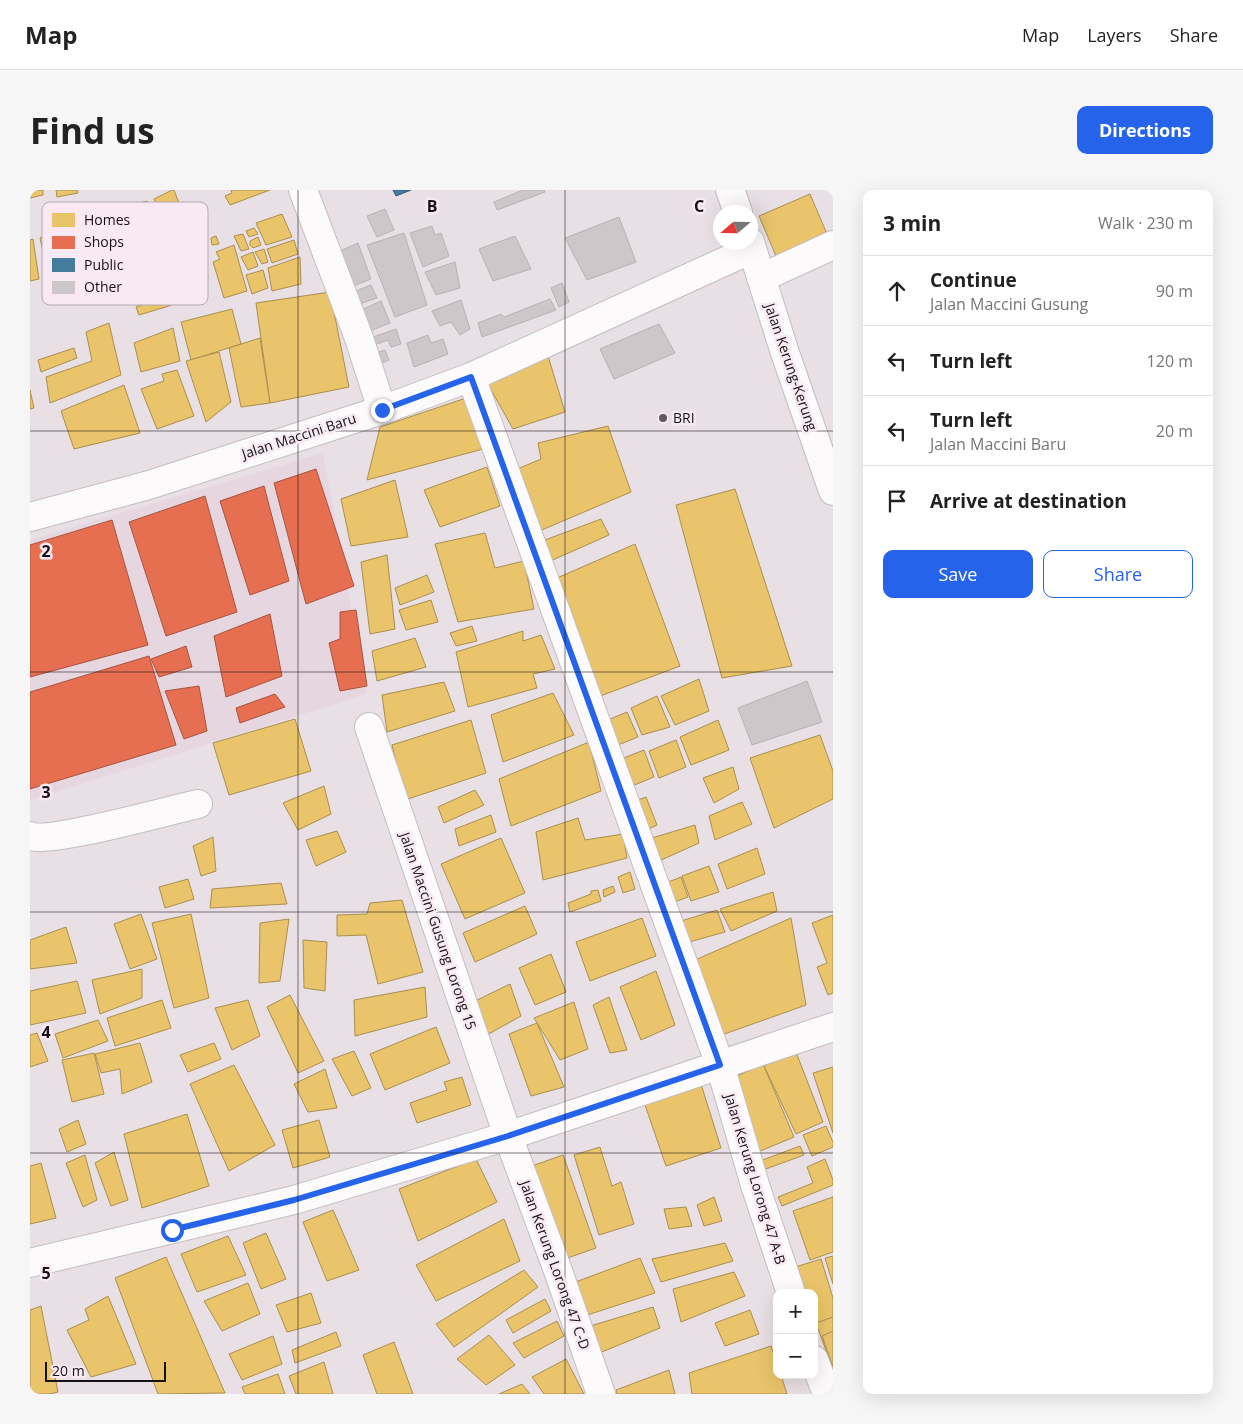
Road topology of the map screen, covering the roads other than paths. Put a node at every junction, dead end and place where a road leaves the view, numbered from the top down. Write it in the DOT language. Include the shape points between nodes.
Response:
graph roads {
  1 [pos="303,190"];
  2 [pos="730,190"];
  3 [pos="735,205"];
  4 [pos="833,244"];
  5 [pos="742,250"];
  6 [pos="752,250"];
  7 [pos="761,278"];
  8 [pos="471,377"];
  9 [pos="382,410"];
  10 [pos="833,491"];
  11 [pos="30,517"];
  12 [pos="368,727"];
  13 [pos="198,804"];
  14 [pos="30,836"];
  15 [pos="833,1027"];
  16 [pos="720,1065"];
  17 [pos="508,1136"];
  18 [pos="30,1263"];
  19 [pos="790,1289"];
  20 [pos="818,1370"];
  21 [pos="601,1394"];
  22 [pos="827,1394"];
  1 -- 9 [label="street" via="359,338"];
  2 -- 3 [label="street"];
  4 -- 7 [label="street"];
  5 -- 8 [label="street, Jalan Maccini Baru"];
  6 -- 7 [label="street, Jalan Kerung-Kerung"];
  7 -- 10 [label="street, Jalan Kerung-Kerung"];
  8 -- 9 [label="street, Jalan Maccini Baru"];
  8 -- 16 [label="street, Jalan Kerung Lorong 47 A-B"];
  9 -- 11 [label="street, Jalan Maccini Baru" via="149,485"];
  12 -- 17 [label="street, Jalan Maccini Gusung Lorong 15"];
  13 -- 14 [label="street" via="72,833 45,838"];
  15 -- 16 [label="street"];
  16 -- 17 [label="street"];
  16 -- 19 [label="street, Jalan Kerung Lorong 47 A-B"];
  17 -- 18 [label="street" via="294,1200"];
  17 -- 21 [label="street, Jalan Kerung Lorong 47 C-D"];
  20 -- 22 [label="street"];
}
